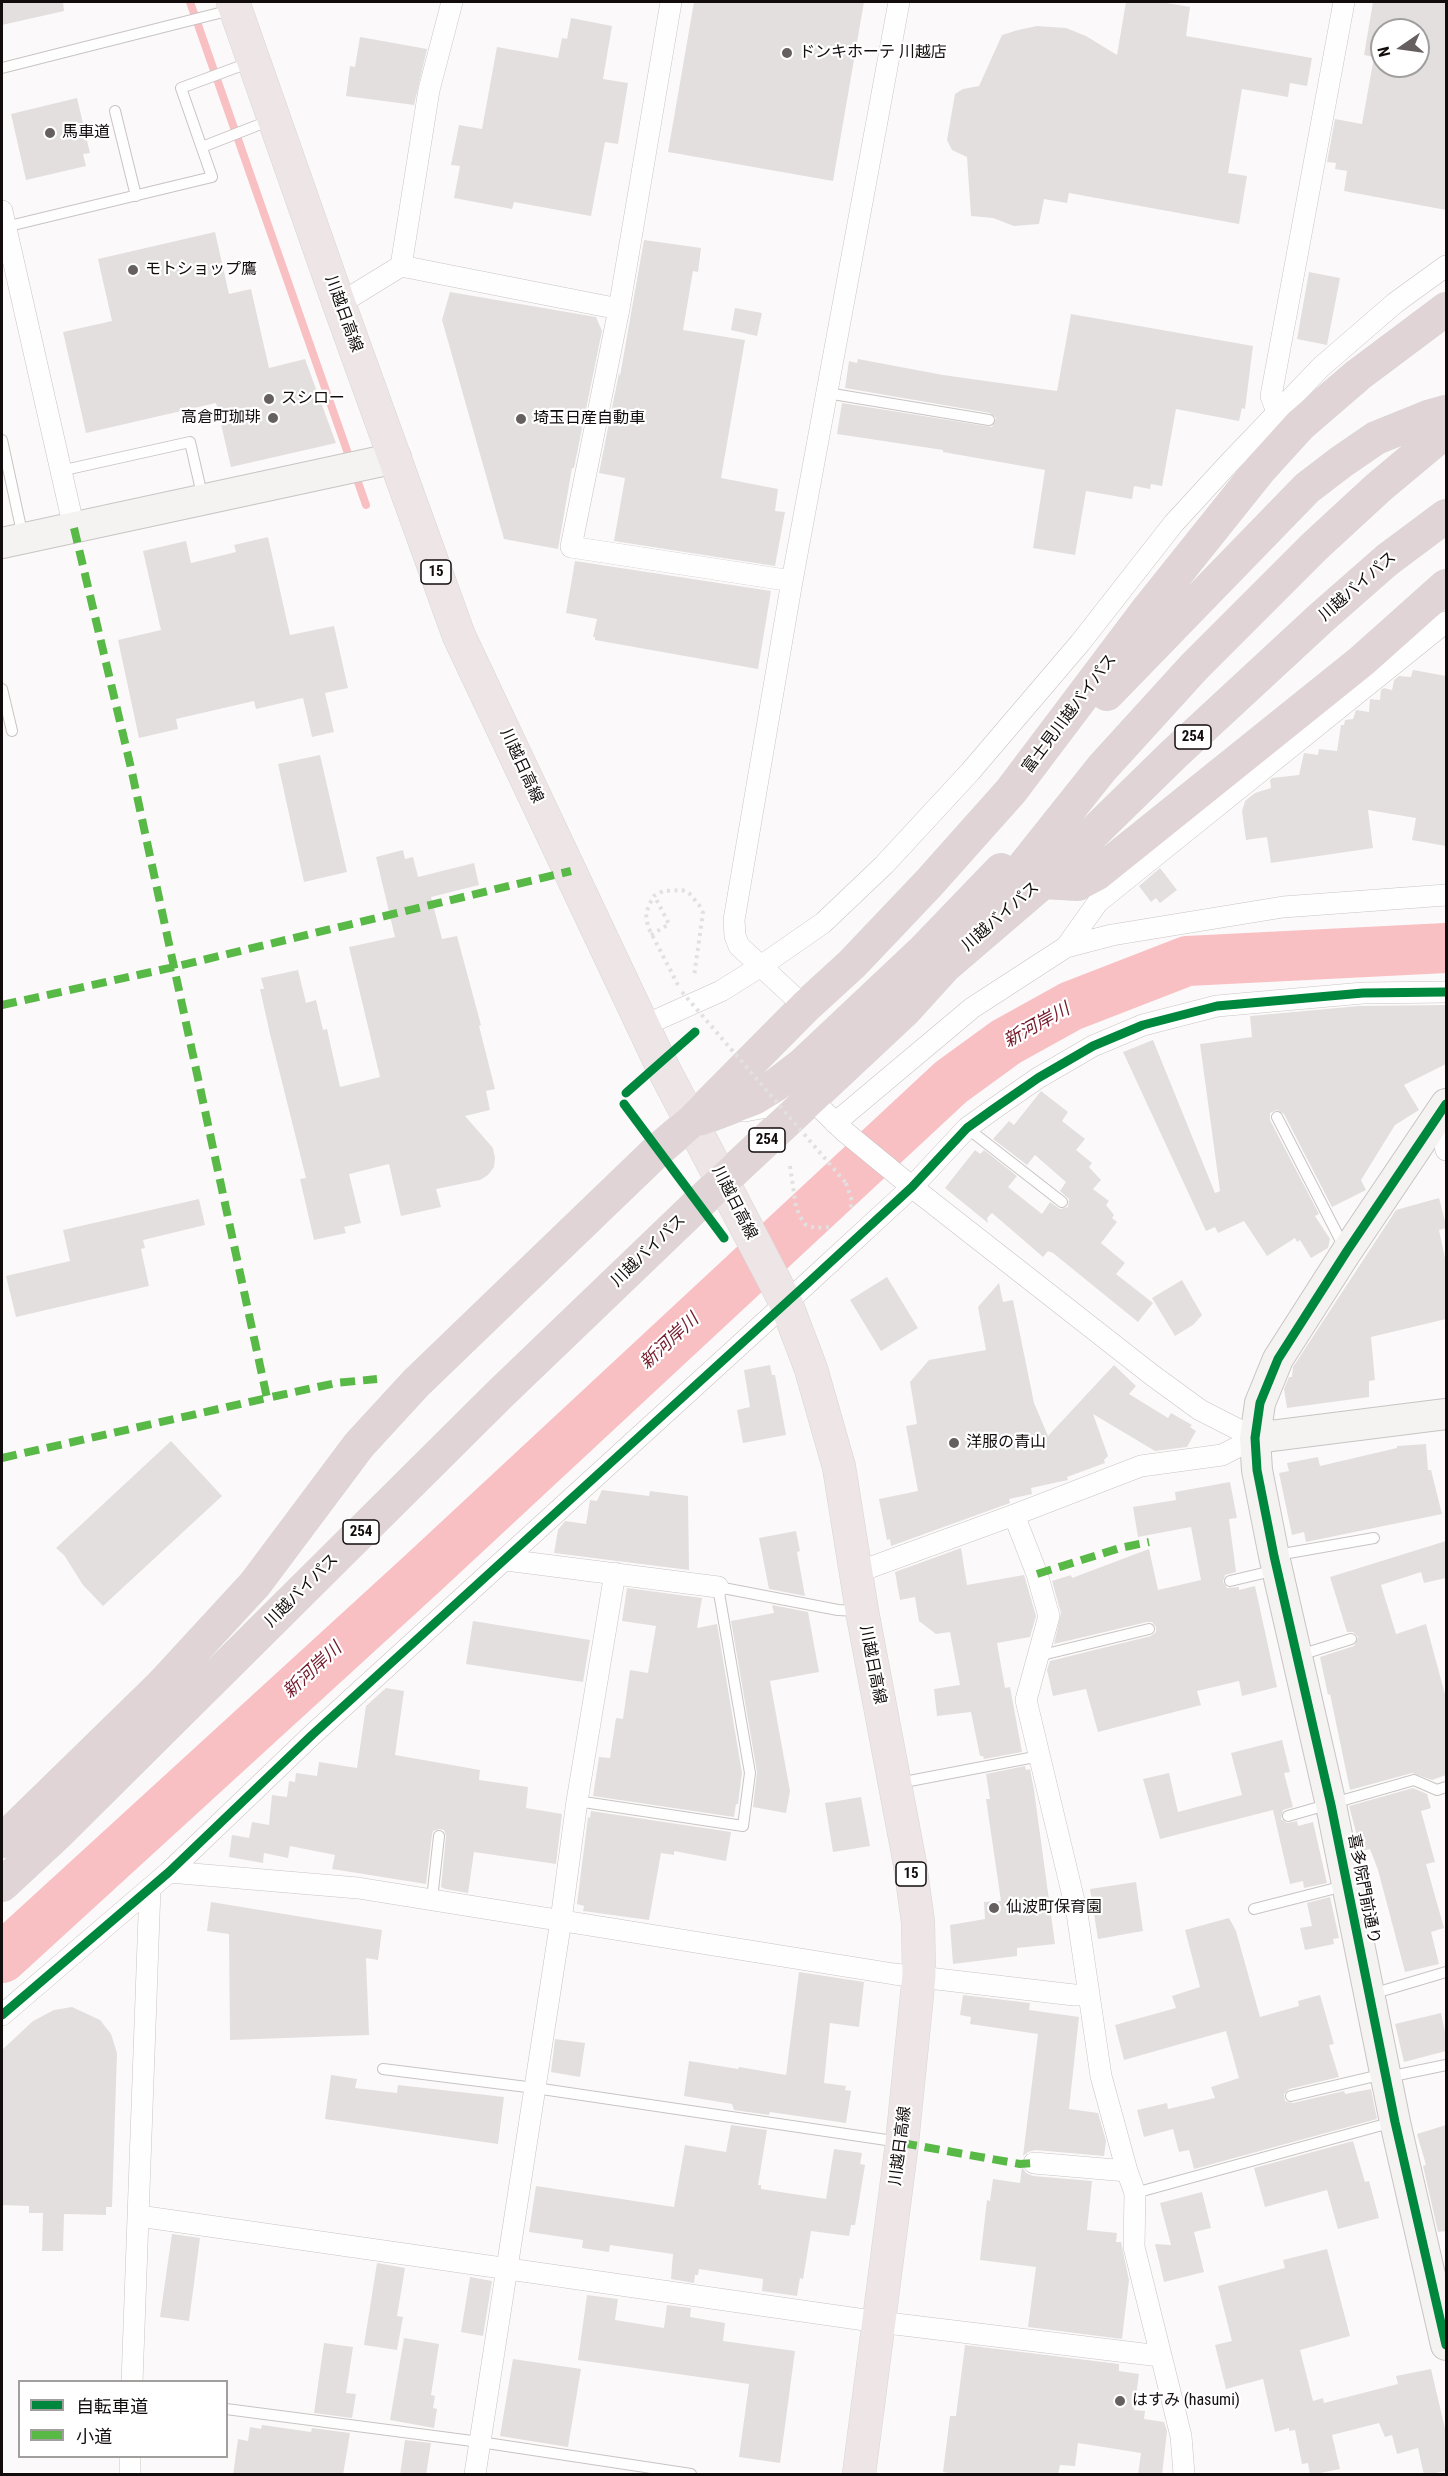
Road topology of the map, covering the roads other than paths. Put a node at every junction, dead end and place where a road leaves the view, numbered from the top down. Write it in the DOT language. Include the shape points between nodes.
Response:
graph roads {
  1 [pos="452,2"];
  2 [pos="671,2"];
  3 [pos="899,2"];
  4 [pos="1344,2"];
  5 [pos="234,5"];
  6 [pos="254,61"];
  7 [pos="2,68"];
  8 [pos="115,111"];
  9 [pos="274,118"];
  10 [pos="202,147"];
  11 [pos="136,196"];
  12 [pos="3,219"];
  13 [pos="401,266"];
  14 [pos="1446,266"];
  15 [pos="339,304"];
  16 [pos="618,309"];
  17 [pos="1446,309"];
  18 [pos="826,393"];
  19 [pos="1277,412"];
  20 [pos="1446,412"];
  21 [pos="988,420"];
  22 [pos="1446,431"];
  23 [pos="2,440"];
  24 [pos="396,458"];
  25 [pos="60,471"];
  26 [pos="203,501"];
  27 [pos="1446,516"];
  28 [pos="74,528"];
  29 [pos="12,541"];
  30 [pos="792,581"];
  31 [pos="1446,586"];
  32 [pos="1446,622"];
  33 [pos="2,689"];
  34 [pos="12,731"];
  35 [pos="1101,768"];
  36 [pos="1011,791"];
  37 [pos="1042,882"];
  38 [pos="1446,895"];
  39 [pos="1066,947"];
  40 [pos="761,966"];
  41 [pos="945,966"];
  42 [pos="1446,992"];
  43 [pos="805,1007"];
  44 [pos="643,1026"];
  45 [pos="811,1099"];
  46 [pos="1443,1110"];
  47 [pos="1277,1117"];
  48 [pos="692,1121"];
  49 [pos="840,1127"];
  50 [pos="967,1128"];
  51 [pos="1446,1150"];
  52 [pos="723,1181"];
  53 [pos="912,1187"];
  54 [pos="1062,1202"];
  55 [pos="1347,1251"];
  56 [pos="782,1295"];
  57 [pos="1446,1414"];
  58 [pos="1255,1438"];
  59 [pos="1014,1515"];
  60 [pos="1374,1538"];
  61 [pos="506,1560"];
  62 [pos="1275,1563"];
  63 [pos="615,1573"];
  64 [pos="855,1573"];
  65 [pos="1230,1581"];
  66 [pos="718,1587"];
  67 [pos="862,1611"];
  68 [pos="1149,1629"];
  69 [pos="1351,1639"];
  70 [pos="1038,1656"];
  71 [pos="1295,1656"];
  72 [pos="1040,1756"];
  73 [pos="896,1784"];
  74 [pos="1446,1787"];
  75 [pos="577,1801"];
  76 [pos="1331,1805"];
  77 [pos="1288,1816"];
  78 [pos="439,1836"];
  79 [pos="2,1841"];
  80 [pos="169,1872"];
  81 [pos="2,1885"];
  82 [pos="1347,1885"];
  83 [pos="150,1888"];
  84 [pos="432,1899"];
  85 [pos="1254,1909"];
  86 [pos="561,1920"];
  87 [pos="1446,1972"];
  88 [pos="919,1975"];
  89 [pos="1089,1995"];
  90 [pos="1369,1995"];
  91 [pos="2,2015"];
  92 [pos="1446,2065"];
  93 [pos="383,2069"];
  94 [pos="1385,2076"];
  95 [pos="535,2088"];
  96 [pos="1291,2096"];
  97 [pos="1395,2122"];
  98 [pos="902,2143"];
  99 [pos="1034,2163"];
  100 [pos="1127,2171"];
  101 [pos="1135,2193"];
  102 [pos="139,2216"];
  103 [pos="508,2268"];
  104 [pos="879,2322"];
  105 [pos="1446,2345"];
  106 [pos="1160,2356"];
  107 [pos="132,2380"];
  108 [pos="228,2409"];
  109 [pos="480,2442"];
  110 [pos="130,2458"];
  111 [pos="130,2475"];
  112 [pos="475,2475"];
  113 [pos="691,2475"];
  114 [pos="859,2475"];
  115 [pos="1184,2475"];
  1 -- 13 [label="street" via="429,90"];
  2 -- 16 [label="street"];
  3 -- 18 [label="street"];
  4 -- 19 [label="street" via="1271,396"];
  5 -- 6 [label="main road, 川越日高線 / 15"];
  5 -- 7 [label="lane"];
  6 -- 9 [label="main road, 川越日高線 / 15"];
  6 -- 10 [label="lane" via="181,88"];
  8 -- 11 [label="lane"];
  9 -- 10 [label="lane"];
  9 -- 15 [label="main road, 川越日高線 / 15"];
  10 -- 11 [label="lane" via="212,177"];
  11 -- 12 [label="lane"];
  12 -- 25 [label="street"];
  13 -- 15 [label="street"];
  13 -- 16 [label="street"];
  14 -- 19 [label="street" via="1395,303 1321,367"];
  15 -- 24 [label="main road, 川越日高線 / 15"];
  16 -- 30 [label="street" via="571,548"];
  17 -- 36 [label="highway, 富士見川越バイパス" via="1300,425 1261,468"];
  18 -- 21 [label="lane"];
  18 -- 30 [label="street"];
  19 -- 40 [label="street" via="1174,523 1080,643 884,865 823,923"];
  20 -- 36 [label="highway" via="1376,438 1307,488"];
  22 -- 35 [label="highway, 254" via="1315,546"];
  23 -- 29 [label="lane"];
  24 -- 26 [label="street"];
  24 -- 44 [label="main road, 川越日高線 / 15" via="459,636"];
  25 -- 26 [label="lane" via="190,441"];
  25 -- 28 [label="street"];
  26 -- 28 [label="street"];
  27 -- 37 [label="highway, 川越バイパス / 254" via="1387,560 1322,618"];
  28 -- 29 [label="street"];
  30 -- 40 [label="street" via="734,920 739,945"];
  31 -- 37 [label="highway" via="1362,661 1128,851 1085,882"];
  32 -- 39 [label="street" via="1098,902"];
  33 -- 34 [label="lane"];
  35 -- 41 [label="highway, 254"];
  35 -- 48 [label="highway" via="924,950 801,1065 755,1098"];
  36 -- 43 [label="highway, 富士見川越バイパス" via="852,964"];
  37 -- 41 [label="highway, 川越バイパス / 254"];
  38 -- 39 [label="street" via="1283,907 1112,935"];
  39 -- 49 [label="street" via="972,1008"];
  40 -- 43 [label="street"];
  40 -- 44 [label="street" via="721,991"];
  41 -- 45 [label="highway, 川越バイパス / 254" via="905,1010"];
  42 -- 50 [label="street" via="1363,993 1217,1006 1143,1025 1093,1046 1038,1078"];
  43 -- 48 [label="highway, 富士見川越バイパス"];
  44 -- 48 [label="main road, 川越日高線 / 15"];
  45 -- 48 [label="street"];
  45 -- 49 [label="street"];
  45 -- 52 [label="highway, 川越バイパス / 254"];
  46 -- 51 [label="street"];
  46 -- 55 [label="street, 喜多院門前通り"];
  47 -- 55 [label="lane"];
  48 -- 52 [label="main road, 川越日高線 / 15"];
  48 -- 79 [label="highway" via="658,1149 416,1383 359,1445 255,1584 161,1686"];
  49 -- 53 [label="street"];
  50 -- 53 [label="street"];
  50 -- 54 [label="lane"];
  52 -- 56 [label="main road, 川越日高線 / 15"];
  52 -- 81 [label="highway, 川越バイパス / 254" via="501,1393"];
  53 -- 56 [label="street"];
  53 -- 58 [label="street" via="1152,1375 1200,1410"];
  55 -- 58 [label="street, 喜多院門前通り" via="1278,1359 1260,1403"];
  56 -- 61 [label="street"];
  56 -- 64 [label="main road, 川越日高線 / 15" via="811,1369 838,1467"];
  57 -- 58 [label="street"];
  58 -- 59 [label="street" via="1222,1455 1141,1466"];
  58 -- 62 [label="street, 喜多院門前通り" via="1257,1470"];
  59 -- 64 [label="street"];
  59 -- 70 [label="street" via="1049,1616"];
  60 -- 62 [label="lane"];
  61 -- 63 [label="street"];
  61 -- 80 [label="street" via="312,1735"];
  62 -- 65 [label="lane"];
  62 -- 71 [label="street, 喜多院門前通り"];
  63 -- 66 [label="street"];
  63 -- 75 [label="street"];
  64 -- 67 [label="main road, 川越日高線 / 15"];
  66 -- 67 [label="lane"];
  66 -- 75 [label="lane" via="750,1773 743,1826"];
  67 -- 73 [label="main road, 川越日高線 / 15"];
  68 -- 70 [label="lane"];
  69 -- 71 [label="lane"];
  70 -- 72 [label="street" via="1026,1700"];
  71 -- 76 [label="street, 喜多院門前通り"];
  72 -- 73 [label="lane"];
  72 -- 89 [label="street" via="1077,1914"];
  73 -- 88 [label="main road, 川越日高線 / 15" via="918,1922"];
  74 -- 76 [label="lane" via="1437,1790 1414,1780"];
  75 -- 86 [label="street"];
  76 -- 77 [label="lane"];
  76 -- 82 [label="street, 喜多院門前通り"];
  78 -- 84 [label="lane"];
  80 -- 83 [label="street"];
  80 -- 84 [label="street" via="358,1888"];
  82 -- 85 [label="lane"];
  82 -- 90 [label="street, 喜多院門前通り"];
  83 -- 91 [label="street"];
  83 -- 102 [label="street"];
  84 -- 86 [label="street"];
  86 -- 88 [label="street"];
  86 -- 95 [label="street"];
  87 -- 90 [label="lane"];
  88 -- 89 [label="street"];
  88 -- 98 [label="main road, 川越日高線 / 15"];
  89 -- 100 [label="street" via="1101,2076"];
  90 -- 94 [label="street, 喜多院門前通り"];
  92 -- 94 [label="lane"];
  93 -- 95 [label="lane"];
  94 -- 96 [label="lane"];
  94 -- 97 [label="street, 喜多院門前通り"];
  95 -- 98 [label="lane"];
  95 -- 103 [label="street"];
  97 -- 101 [label="lane"];
  97 -- 105 [label="street, 喜多院門前通り" via="1435,2272"];
  98 -- 104 [label="main road, 川越日高線 / 15"];
  99 -- 100 [label="street"];
  100 -- 101 [label="street"];
  101 -- 106 [label="street" via="1134,2247"];
  102 -- 103 [label="street"];
  102 -- 107 [label="street"];
  103 -- 104 [label="street"];
  103 -- 109 [label="street"];
  104 -- 106 [label="street"];
  104 -- 114 [label="main road, 川越日高線 / 15"];
  106 -- 115 [label="street" via="1181,2436"];
  108 -- 109 [label="lane"];
  109 -- 112 [label="street"];
  109 -- 113 [label="lane"];
  110 -- 111 [label="street"];
}
